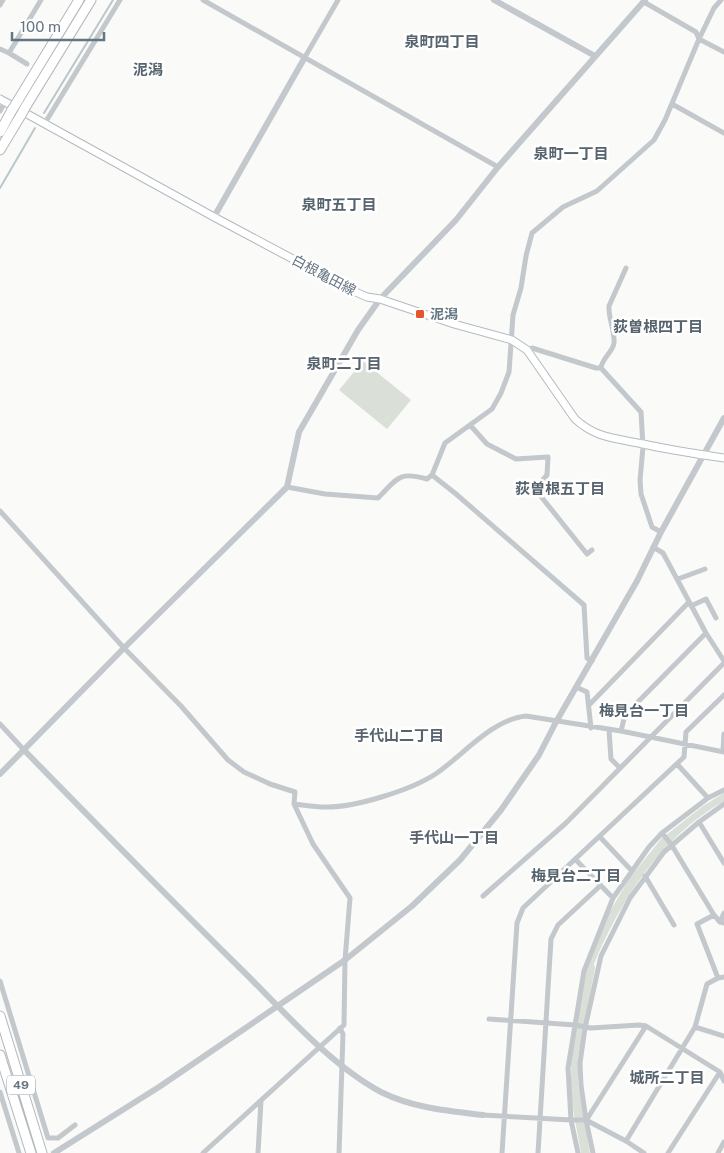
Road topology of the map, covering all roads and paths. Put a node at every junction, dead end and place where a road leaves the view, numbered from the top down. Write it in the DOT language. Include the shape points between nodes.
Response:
graph roads {
  1 [pos="2,0"];
  2 [pos="41,0"];
  3 [pos="79,0"];
  4 [pos="91,0"];
  5 [pos="120,0"];
  6 [pos="203,0"];
  7 [pos="338,0"];
  8 [pos="494,0"];
  9 [pos="721,0"];
  10 [pos="645,1"];
  11 [pos="0,5"];
  12 [pos="699,39"];
  13 [pos="0,49"];
  14 [pos="724,52"];
  15 [pos="9,53"];
  16 [pos="595,56"];
  17 [pos="305,57"];
  18 [pos="27,64"];
  19 [pos="2,100"];
  20 [pos="672,104"];
  21 [pos="0,111"];
  22 [pos="16,113"];
  23 [pos="45,123"];
  24 [pos="0,132"];
  25 [pos="724,133"];
  26 [pos="0,150"];
  27 [pos="498,167"];
  28 [pos="214,217"];
  29 [pos="626,268"];
  30 [pos="380,299"];
  31 [pos="512,340"];
  32 [pos="527,350"];
  33 [pos="601,368"];
  34 [pos="724,418"];
  35 [pos="470,424"];
  36 [pos="642,443"];
  37 [pos="704,455"];
  38 [pos="724,458"];
  39 [pos="432,475"];
  40 [pos="287,487"];
  41 [pos="0,511"];
  42 [pos="661,532"];
  43 [pos="653,547"];
  44 [pos="592,550"];
  45 [pos="705,569"];
  46 [pos="678,579"];
  47 [pos="690,604"];
  48 [pos="716,618"];
  49 [pos="706,633"];
  50 [pos="124,648"];
  51 [pos="592,661"];
  52 [pos="724,662"];
  53 [pos="576,687"];
  54 [pos="724,695"];
  55 [pos="590,704"];
  56 [pos="556,722"];
  57 [pos="0,724"];
  58 [pos="591,728"];
  59 [pos="609,730"];
  60 [pos="621,731"];
  61 [pos="724,734"];
  62 [pos="649,737"];
  63 [pos="686,745"];
  64 [pos="24,750"];
  65 [pos="724,751"];
  66 [pos="677,764"];
  67 [pos="619,767"];
  68 [pos="0,774"];
  69 [pos="724,790"];
  70 [pos="708,798"];
  71 [pos="294,804"];
  72 [pos="724,804"];
  73 [pos="699,822"];
  74 [pos="662,834"];
  75 [pos="600,838"];
  76 [pos="671,844"];
  77 [pos="575,859"];
  78 [pos="724,862"];
  79 [pos="631,870"];
  80 [pos="644,876"];
  81 [pos="600,886"];
  82 [pos="483,896"];
  83 [pos="613,898"];
  84 [pos="724,913"];
  85 [pos="714,914"];
  86 [pos="722,922"];
  87 [pos="674,925"];
  88 [pos="345,960"];
  89 [pos="721,978"];
  90 [pos="0,981"];
  91 [pos="4,992"];
  92 [pos="277,1005"];
  93 [pos="0,1016"];
  94 [pos="489,1019"];
  95 [pos="509,1020"];
  96 [pos="546,1023"];
  97 [pos="575,1025"];
  98 [pos="646,1026"];
  99 [pos="695,1027"];
  100 [pos="340,1028"];
  101 [pos="585,1028"];
  102 [pos="724,1036"];
  103 [pos="320,1046"];
  104 [pos="683,1048"];
  105 [pos="0,1055"];
  106 [pos="342,1065"];
  107 [pos="720,1072"];
  108 [pos="724,1081"];
  109 [pos="0,1092"];
  110 [pos="261,1101"];
  111 [pos="483,1114"];
  112 [pos="505,1115"];
  113 [pos="539,1118"];
  114 [pos="571,1120"];
  115 [pos="586,1120"];
  116 [pos="75,1125"];
  117 [pos="626,1141"];
  118 [pos="724,1142"];
  119 [pos="19,1153"];
  120 [pos="31,1153"];
  121 [pos="42,1153"];
  122 [pos="54,1153"];
  123 [pos="203,1153"];
  124 [pos="258,1153"];
  125 [pos="339,1153"];
  126 [pos="502,1153"];
  127 [pos="538,1153"];
  128 [pos="578,1153"];
  129 [pos="593,1153"];
  130 [pos="644,1153"];
  131 [pos="668,1153"];
  132 [pos="718,1153"];
  1 -- 11 [label="street"];
  2 -- 15 [label="street"];
  3 -- 22 [label="highway, bridge" via="17,102"];
  4 -- 22 [label="highway, bridge" via="26,106"];
  5 -- 23 [label="street"];
  6 -- 17 [label="street"];
  7 -- 17 [label="street"];
  8 -- 16 [label="street"];
  9 -- 12 [label="street"];
  10 -- 12 [label="street" via="696,32"];
  10 -- 16 [label="street"];
  12 -- 14 [label="street"];
  12 -- 20 [label="street"];
  13 -- 15 [label="street"];
  15 -- 18 [label="street"];
  16 -- 27 [label="street"];
  17 -- 27 [label="street"];
  17 -- 28 [label="street"];
  19 -- 21 [label="street"];
  19 -- 23 [label="main road, 白根亀田線"];
  20 -- 25 [label="street"];
  20 -- 31 [label="street" via="654,140 597,191 563,207 532,233 513,315"];
  22 -- 24 [label="highway"];
  22 -- 26 [label="highway"];
  23 -- 28 [label="main road, 白根亀田線"];
  27 -- 30 [label="street" via="456,220"];
  28 -- 30 [label="main road, 白根亀田線" via="351,290"];
  29 -- 33 [label="street" via="608,311 614,346"];
  30 -- 31 [label="main road, 白根亀田線"];
  30 -- 40 [label="street" via="358,330 299,432"];
  31 -- 32 [label="main road, 白根亀田線"];
  31 -- 35 [label="street" via="509,372 501,393 492,409"];
  32 -- 33 [label="street" via="532,348"];
  32 -- 36 [label="main road, 白根亀田線" via="584,428 600,436"];
  33 -- 36 [label="street" via="641,412"];
  34 -- 37 [label="street"];
  35 -- 39 [label="street" via="445,442"];
  35 -- 44 [label="street" via="487,444 516,459 548,457 547,475 535,490 588,554"];
  36 -- 37 [label="main road, 白根亀田線"];
  36 -- 42 [label="street" via="641,494 652,528"];
  37 -- 38 [label="main road, 白根亀田線"];
  37 -- 42 [label="street"];
  39 -- 40 [label="street" via="427,479 410,474 397,478 378,498"];
  39 -- 51 [label="street" via="584,605 587,658"];
  40 -- 50 [label="street"];
  41 -- 50 [label="street"];
  42 -- 43 [label="street"];
  43 -- 46 [label="street" via="663,553"];
  43 -- 51 [label="street"];
  45 -- 46 [label="street"];
  46 -- 47 [label="street"];
  47 -- 48 [label="street" via="706,599"];
  47 -- 49 [label="street"];
  47 -- 55 [label="street"];
  49 -- 52 [label="street"];
  49 -- 60 [label="street" via="625,715"];
  50 -- 64 [label="street"];
  50 -- 71 [label="street" via="228,760 244,772 295,792"];
  51 -- 53 [label="street"];
  52 -- 62 [label="street"];
  53 -- 55 [label="street" via="587,692"];
  53 -- 56 [label="street"];
  54 -- 63 [label="street" via="686,732"];
  55 -- 58 [label="street"];
  56 -- 58 [label="street"];
  56 -- 71 [label="street" via="526,716 506,721 435,774 386,796 325,807"];
  56 -- 88 [label="street" via="521,783 465,854 412,906"];
  57 -- 64 [label="street"];
  58 -- 59 [label="street"];
  59 -- 60 [label="street"];
  59 -- 67 [label="street" via="612,759"];
  60 -- 62 [label="street"];
  61 -- 65 [label="street"];
  62 -- 63 [label="street"];
  62 -- 67 [label="street"];
  63 -- 65 [label="street"];
  63 -- 66 [label="street" via="684,757"];
  64 -- 68 [label="street"];
  64 -- 92 [label="street"];
  66 -- 70 [label="street"];
  66 -- 75 [label="street"];
  67 -- 82 [label="street" via="566,823"];
  69 -- 70 [label="street"];
  70 -- 74 [label="street"];
  71 -- 88 [label="street" via="313,844 350,898"];
  72 -- 73 [label="street"];
  73 -- 76 [label="street"];
  73 -- 78 [label="street"];
  74 -- 76 [label="street"];
  74 -- 79 [label="street"];
  75 -- 77 [label="street"];
  75 -- 79 [label="street"];
  76 -- 80 [label="street"];
  76 -- 85 [label="street"];
  77 -- 81 [label="street"];
  77 -- 95 [label="street" via="523,908 517,923"];
  79 -- 83 [label="street"];
  80 -- 87 [label="street"];
  80 -- 101 [label="street" via="620,914 601,956"];
  81 -- 83 [label="street"];
  81 -- 96 [label="street" via="558,925 551,939"];
  83 -- 97 [label="street" via="584,971"];
  84 -- 86 [label="street"];
  85 -- 86 [label="street"];
  85 -- 89 [label="street" via="697,924"];
  88 -- 92 [label="street"];
  88 -- 100 [label="street" via="345,1023"];
  89 -- 99 [label="street" via="707,984"];
  90 -- 91 [label="street"];
  90 -- 116 [label="street" via="48,1138 58,1138"];
  92 -- 103 [label="street"];
  92 -- 122 [label="street" via="159,1087"];
  93 -- 121 [label="highway, 49"];
  94 -- 95 [label="street"];
  95 -- 96 [label="street"];
  95 -- 112 [label="street"];
  96 -- 97 [label="street"];
  96 -- 113 [label="street"];
  97 -- 101 [label="street"];
  97 -- 114 [label="street" via="568,1068"];
  98 -- 101 [label="street"];
  98 -- 104 [label="street"];
  98 -- 115 [label="street"];
  99 -- 102 [label="street"];
  99 -- 104 [label="street"];
  100 -- 103 [label="street"];
  100 -- 106 [label="street" via="343,1034"];
  101 -- 115 [label="street" via="580,1063"];
  103 -- 106 [label="street"];
  103 -- 110 [label="street"];
  104 -- 107 [label="street"];
  104 -- 117 [label="street"];
  105 -- 120 [label="highway, 49"];
  106 -- 111 [label="street" via="394,1098 422,1107"];
  106 -- 125 [label="street"];
  107 -- 108 [label="street"];
  107 -- 131 [label="street"];
  109 -- 119 [label="street"];
  110 -- 123 [label="street"];
  110 -- 124 [label="street"];
  111 -- 112 [label="street"];
  112 -- 113 [label="street"];
  112 -- 126 [label="street"];
  113 -- 114 [label="street"];
  113 -- 127 [label="street"];
  114 -- 115 [label="street"];
  114 -- 128 [label="street"];
  115 -- 117 [label="street"];
  115 -- 129 [label="street"];
  117 -- 130 [label="street"];
  118 -- 132 [label="street"];
}
